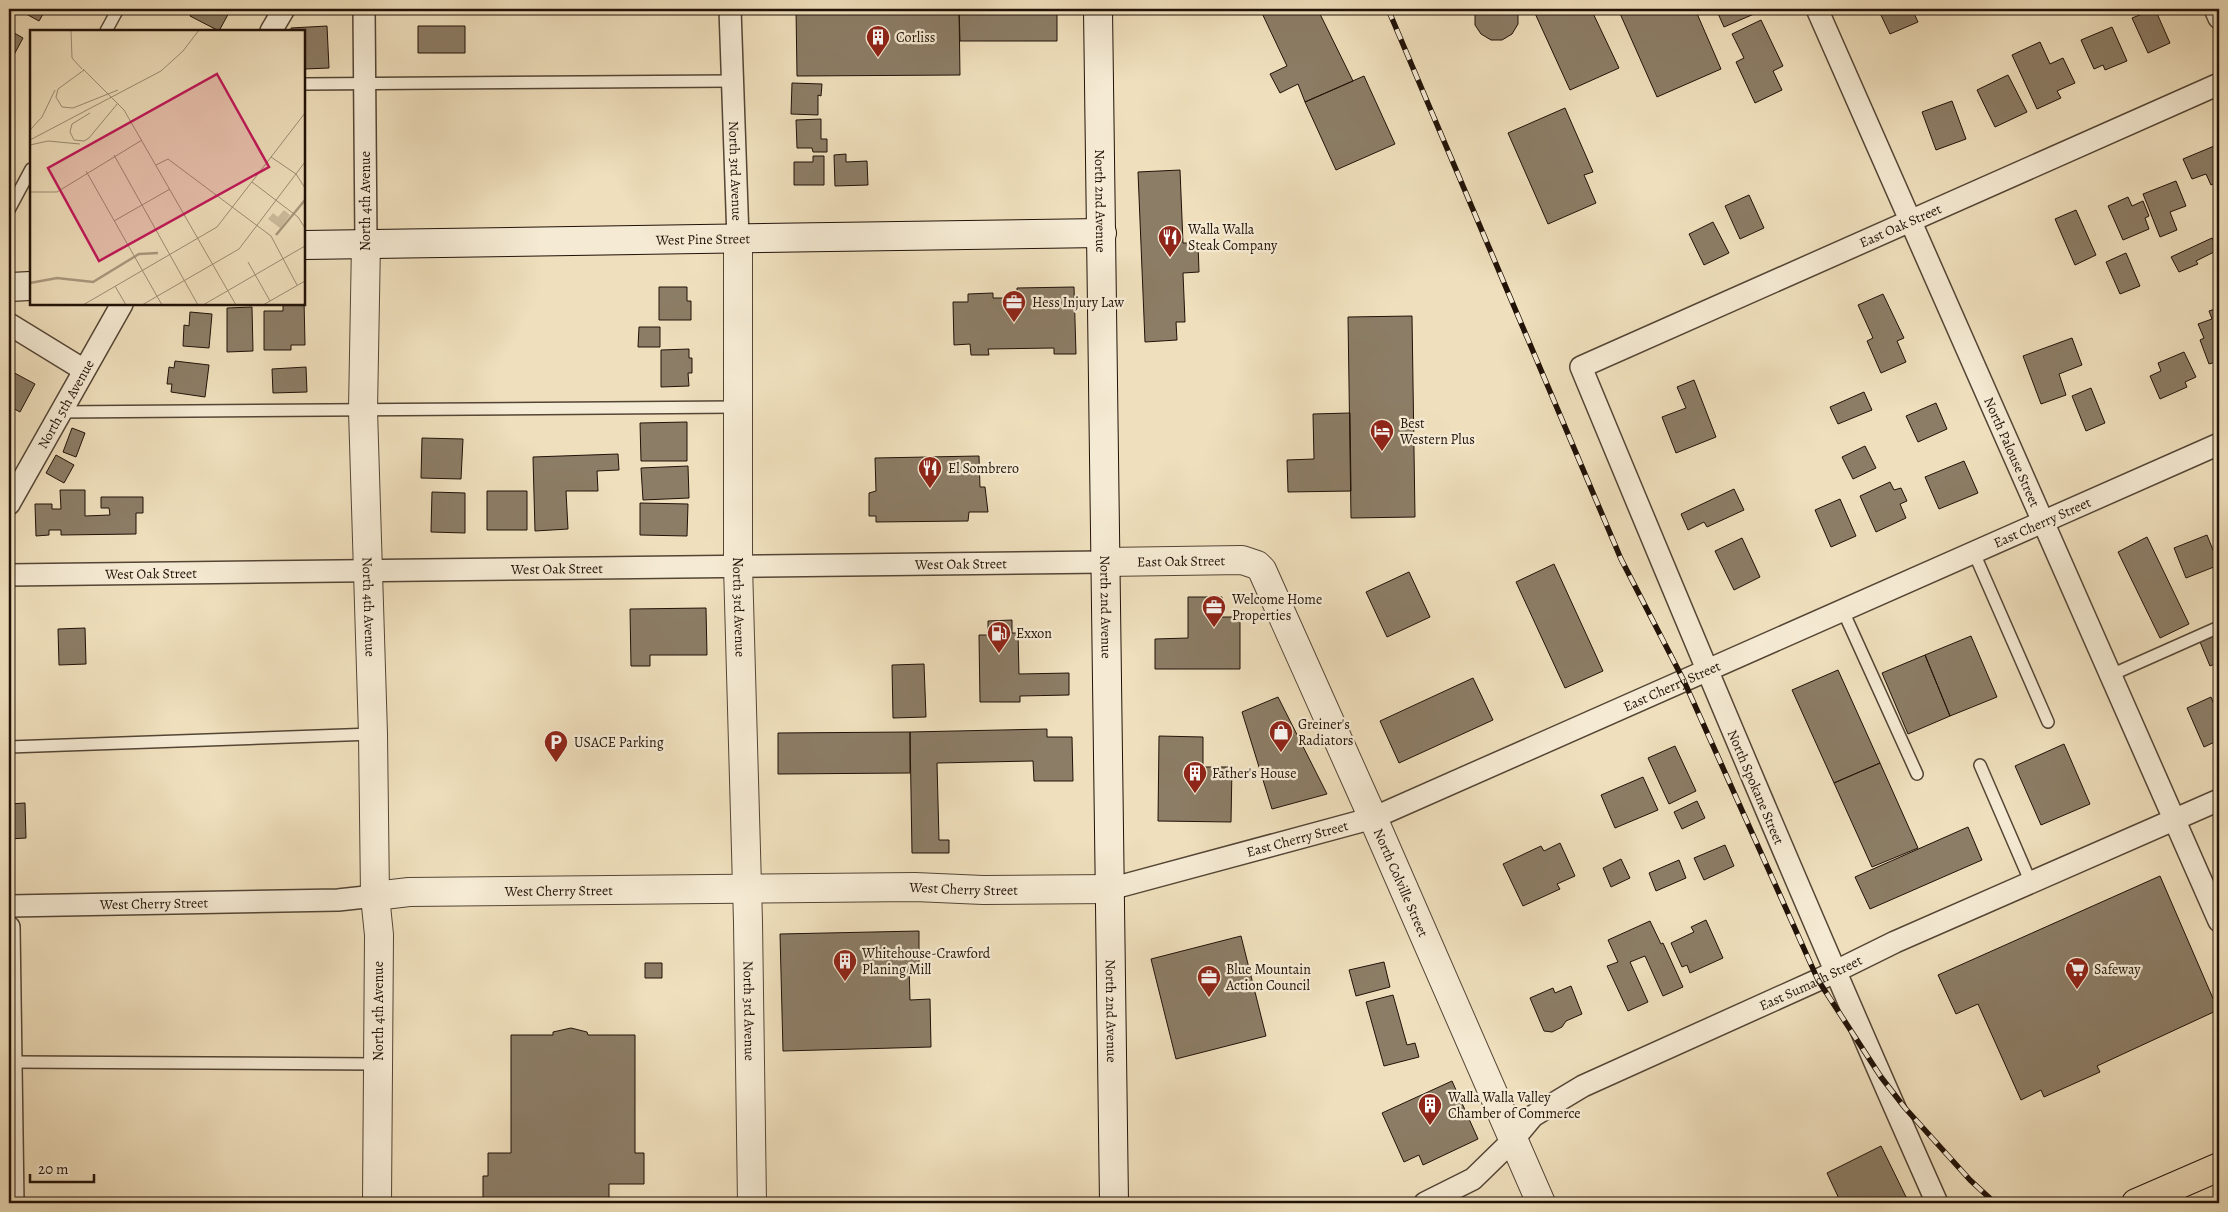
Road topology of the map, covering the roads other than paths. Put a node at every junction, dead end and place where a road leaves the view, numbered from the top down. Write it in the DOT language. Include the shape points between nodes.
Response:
graph roads {
  1 [pos="118,9"];
  2 [pos="284,9"];
  3 [pos="364,9"];
  4 [pos="730,9"];
  5 [pos="1098,9"];
  6 [pos="1817,9"];
  7 [pos="2215,9"];
  8 [pos="2219,18"];
  9 [pos="107,30"];
  10 [pos="272,30"];
  11 [pos="731,81"];
  12 [pos="364,83"];
  13 [pos="305,84"];
  14 [pos="2219,84"];
  15 [pos="30,170"];
  16 [pos="9,210"];
  17 [pos="1911,221"];
  18 [pos="1102,233"];
  19 [pos="738,239"];
  20 [pos="366,243"];
  21 [pos="305,245"];
  22 [pos="30,286"];
  23 [pos="9,287"];
  24 [pos="121,305"];
  25 [pos="9,324"];
  26 [pos="1581,367"];
  27 [pos="84,370"];
  28 [pos="737,407"];
  29 [pos="363,410"];
  30 [pos="60,412"];
  31 [pos="2219,444"];
  32 [pos="9,504"];
  33 [pos="2044,522"];
  34 [pos="1974,553"];
  35 [pos="1105,562"];
  36 [pos="1257,565"];
  37 [pos="738,566"];
  38 [pos="367,571"];
  39 [pos="9,575"];
  40 [pos="1843,611"];
  41 [pos="2219,628"];
  42 [pos="1706,671"];
  43 [pos="2111,675"];
  44 [pos="2048,722"];
  45 [pos="373,734"];
  46 [pos="9,747"];
  47 [pos="1980,765"];
  48 [pos="1917,774"];
  49 [pos="2219,800"];
  50 [pos="1373,818"];
  51 [pos="2175,820"];
  52 [pos="2031,883"];
  53 [pos="746,889"];
  54 [pos="1110,889"];
  55 [pos="375,896"];
  56 [pos="9,906"];
  57 [pos="2219,921"];
  58 [pos="9,927"];
  59 [pos="1835,972"];
  60 [pos="12,1062"];
  61 [pos="378,1064"];
  62 [pos="1513,1140"];
  63 [pos="2219,1168"];
  64 [pos="13,1203"];
  65 [pos="377,1203"];
  66 [pos="752,1203"];
  67 [pos="1114,1203"];
  68 [pos="1424,1203"];
  69 [pos="1540,1203"];
  70 [pos="1937,1203"];
  71 [pos="2136,1203"];
  1 -- 9 [label="lane"];
  2 -- 10 [label="street"];
  3 -- 12 [label="street, North 4th Avenue"];
  4 -- 11 [label="street, North 3rd Avenue"];
  5 -- 18 [label="street, North 2nd Avenue"];
  6 -- 17 [label="street, North Palouse Street"];
  7 -- 8 [label="street"];
  11 -- 12 [label="lane"];
  11 -- 19 [label="street, North 3rd Avenue"];
  12 -- 13 [label="lane"];
  12 -- 20 [label="street, North 4th Avenue"];
  14 -- 17 [label="street, East Oak Street"];
  15 -- 16 [label="lane"];
  17 -- 26 [label="street, East Oak Street"];
  17 -- 33 [label="street, North Palouse Street"];
  18 -- 19 [label="street, West Pine Street"];
  18 -- 35 [label="street, North 2nd Avenue"];
  19 -- 20 [label="street, West Pine Street"];
  19 -- 28 [label="street, North 3rd Avenue"];
  20 -- 21 [label="street, West Pine Street"];
  20 -- 29 [label="street, North 4th Avenue"];
  22 -- 23 [label="street"];
  24 -- 27 [label="street, North 5th Avenue"];
  25 -- 27 [label="street"];
  26 -- 42 [label="street, North Spokane Street"];
  27 -- 30 [label="street, North 5th Avenue"];
  28 -- 29 [label="lane"];
  28 -- 37 [label="street, North 3rd Avenue"];
  29 -- 30 [label="lane"];
  29 -- 38 [label="street, North 4th Avenue"];
  30 -- 32 [label="street, North 5th Avenue"];
  31 -- 33 [label="street, East Cherry Street"];
  33 -- 34 [label="street, East Cherry Street"];
  33 -- 43 [label="street, North Palouse Street"];
  34 -- 40 [label="street, East Cherry Street"];
  34 -- 44 [label="lane"];
  35 -- 36 [label="street, East Oak Street" via="1242,560"];
  35 -- 37 [label="street, West Oak Street"];
  35 -- 54 [label="street, North 2nd Avenue"];
  36 -- 50 [label="street, North Colville Street" via="1265,576"];
  37 -- 38 [label="street, West Oak Street"];
  37 -- 53 [label="street, North 3rd Avenue"];
  38 -- 39 [label="street, West Oak Street"];
  38 -- 45 [label="street, North 4th Avenue"];
  40 -- 42 [label="street, East Cherry Street"];
  40 -- 48 [label="lane"];
  41 -- 43 [label="lane"];
  42 -- 50 [label="street, East Cherry Street"];
  42 -- 59 [label="street, North Spokane Street"];
  43 -- 51 [label="street, North Palouse Street"];
  45 -- 46 [label="lane"];
  45 -- 55 [label="street, North 4th Avenue"];
  47 -- 52 [label="lane"];
  49 -- 51 [label="street, East Sumach Street"];
  50 -- 54 [label="street, East Cherry Street"];
  50 -- 62 [label="street, North Colville Street"];
  51 -- 52 [label="street, East Sumach Street"];
  51 -- 57 [label="street, North Palouse Street"];
  52 -- 59 [label="street, East Sumach Street" via="1895,942"];
  53 -- 54 [label="street, West Cherry Street" via="915,886 991,890"];
  53 -- 55 [label="street, West Cherry Street" via="408,892"];
  53 -- 66 [label="street, North 3rd Avenue"];
  54 -- 67 [label="street, North 2nd Avenue"];
  55 -- 56 [label="street, West Cherry Street" via="338,900"];
  55 -- 61 [label="street, North 4th Avenue" via="379,935"];
  58 -- 60 [label="street"];
  59 -- 62 [label="street, East Sumach Street" via="1583,1086 1533,1116"];
  59 -- 70 [label="street, North Spokane Street"];
  60 -- 61 [label="lane"];
  60 -- 64 [label="street"];
  61 -- 65 [label="street, North 4th Avenue"];
  62 -- 68 [label="street, East Sumach Street" via="1473,1179"];
  62 -- 69 [label="street, North Colville Street"];
  63 -- 71 [label="main road"];
}
